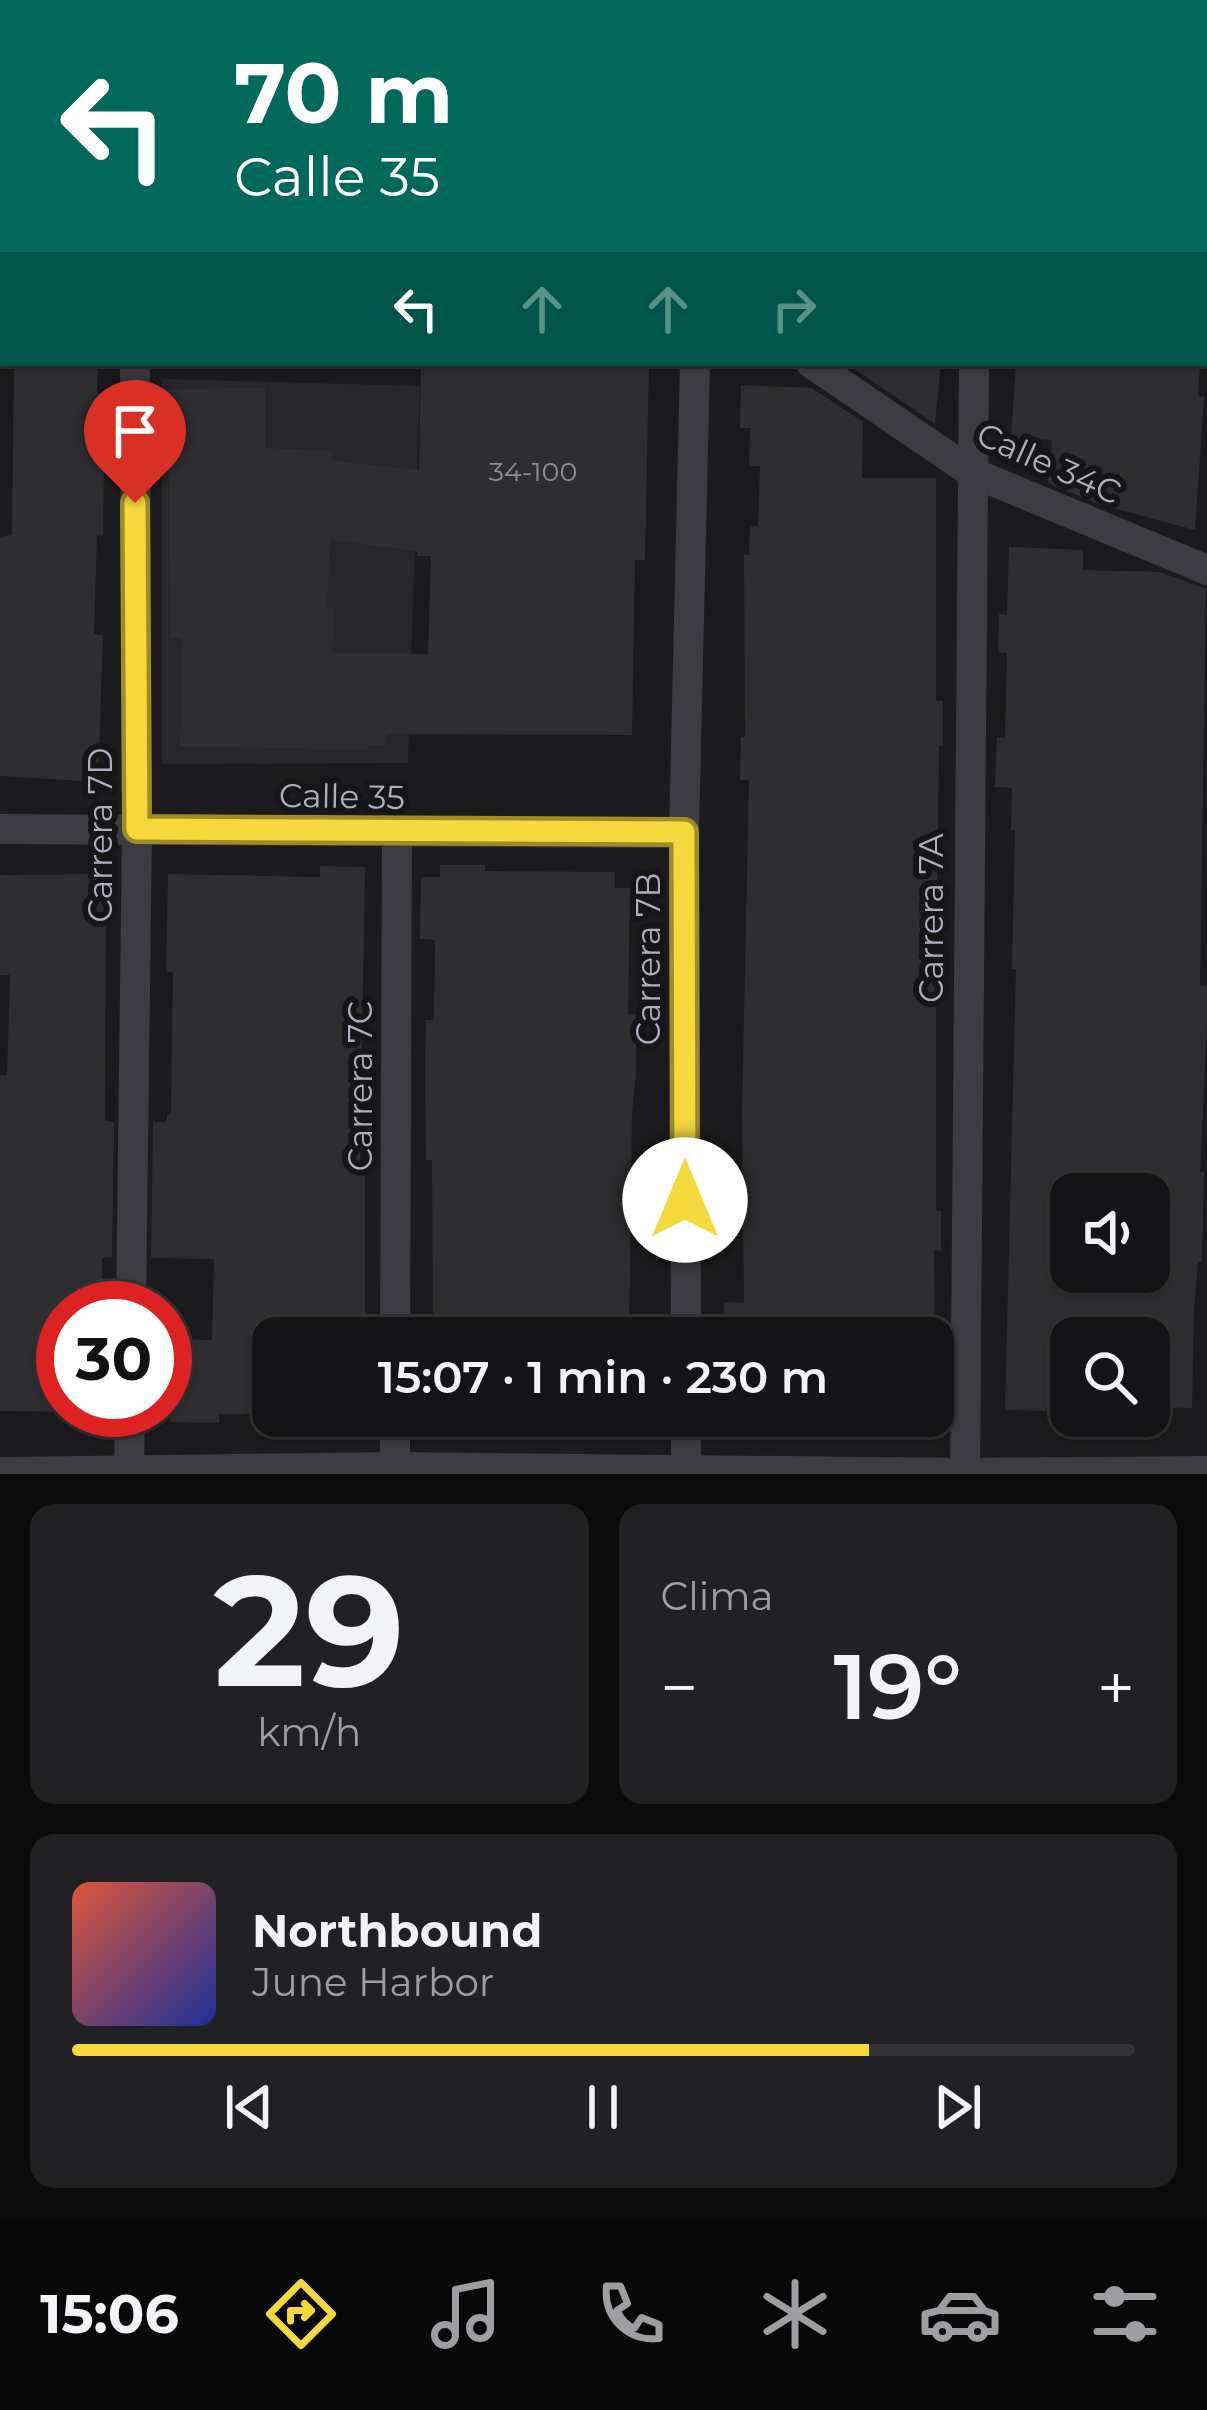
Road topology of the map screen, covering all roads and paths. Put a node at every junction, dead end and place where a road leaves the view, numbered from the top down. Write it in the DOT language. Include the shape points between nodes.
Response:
graph roads {
  1 [pos="135,366"];
  2 [pos="695,366"];
  3 [pos="815,366"];
  4 [pos="974,366"];
  5 [pos="971,472"];
  6 [pos="1207,571"];
  7 [pos="0,829"];
  8 [pos="137,829"];
  9 [pos="684,832"];
  10 [pos="397,833"];
  11 [pos="131,1281"];
  12 [pos="395,1317"];
  13 [pos="686,1317"];
  14 [pos="130,1437"];
  15 [pos="395,1437"];
  16 [pos="686,1437"];
  17 [pos="395,1471"];
  18 [pos="1207,1471"];
  19 [pos="0,1472"];
  20 [pos="686,1472"];
  21 [pos="129,1473"];
  22 [pos="965,1473"];
  1 -- 8 [label="street, Carrera 7D"];
  2 -- 9 [label="street, Carrera 7B"];
  3 -- 5 [label="street, Calle 34C"];
  4 -- 5 [label="street, Carrera 7A"];
  5 -- 6 [label="street, Calle 34C"];
  5 -- 22 [label="street, Carrera 7A"];
  7 -- 8 [label="street, Calle 35"];
  8 -- 10 [label="street, Calle 35"];
  8 -- 11 [label="street, Carrera 7D"];
  9 -- 10 [label="street, Calle 35"];
  9 -- 13 [label="street, Carrera 7B"];
  10 -- 12 [label="street, Carrera 7C"];
  14 -- 21 [label="street"];
  15 -- 17 [label="street"];
  16 -- 20 [label="street"];
  17 -- 20 [label="street"];
  17 -- 21 [label="street"];
  18 -- 22 [label="street"];
  19 -- 21 [label="street"];
  20 -- 22 [label="street"];
}
